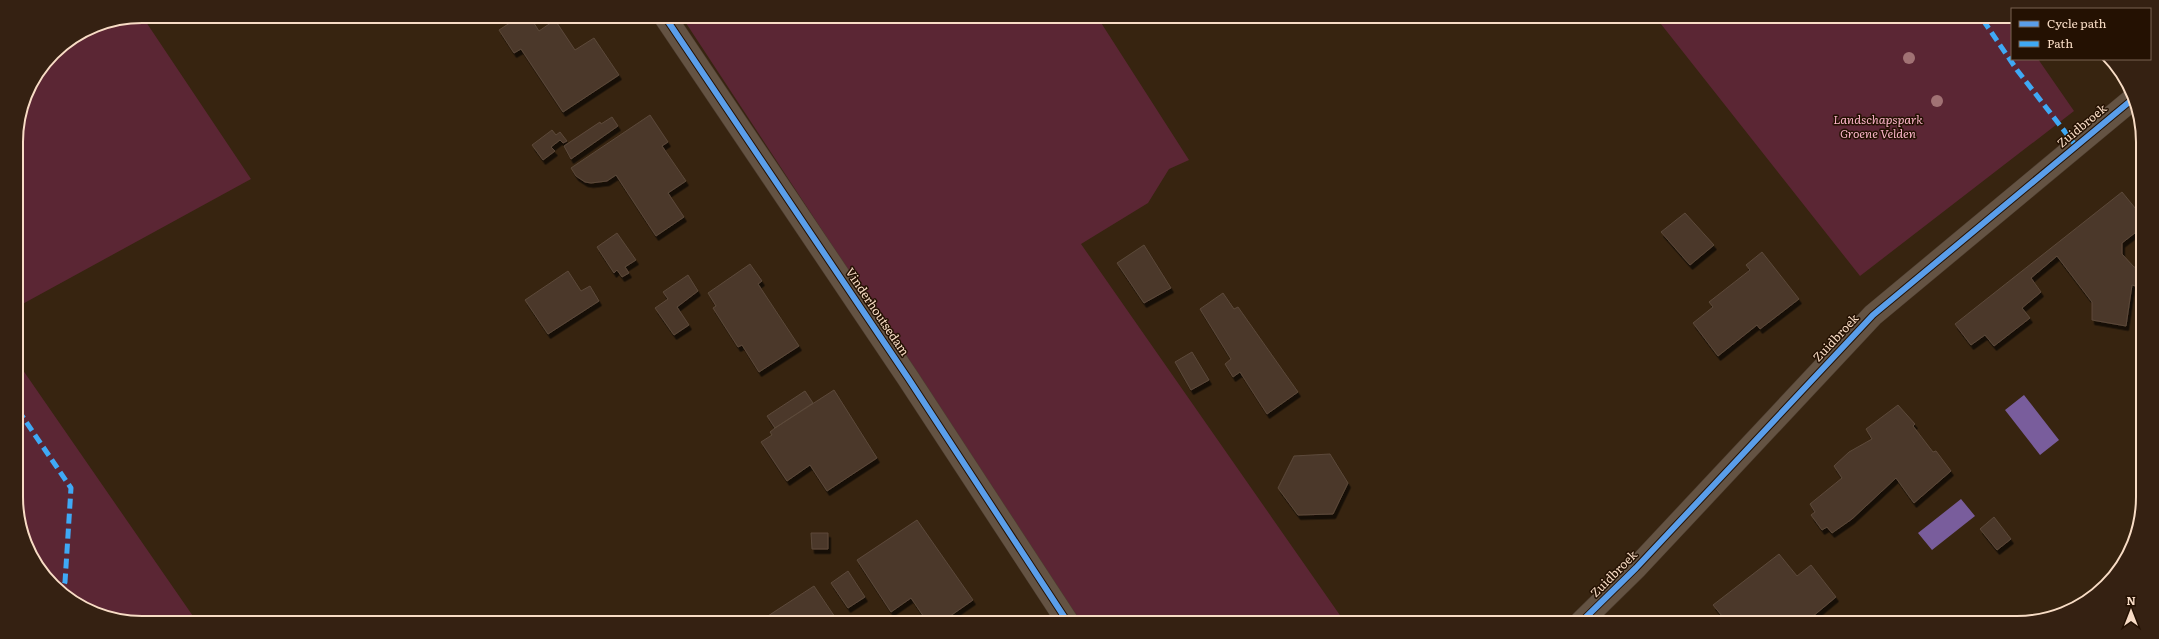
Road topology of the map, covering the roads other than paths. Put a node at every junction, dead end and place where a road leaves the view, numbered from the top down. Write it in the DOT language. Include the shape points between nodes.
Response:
graph roads {
  1 [pos="669,23"];
  2 [pos="2129,102"];
  3 [pos="1064,616"];
  4 [pos="1587,616"];
  1 -- 3 [label="street, Vinderhoutsedam" via="908,378"];
  2 -- 4 [label="street, Zuidbroek" via="1873,315 1636,568"];
}
